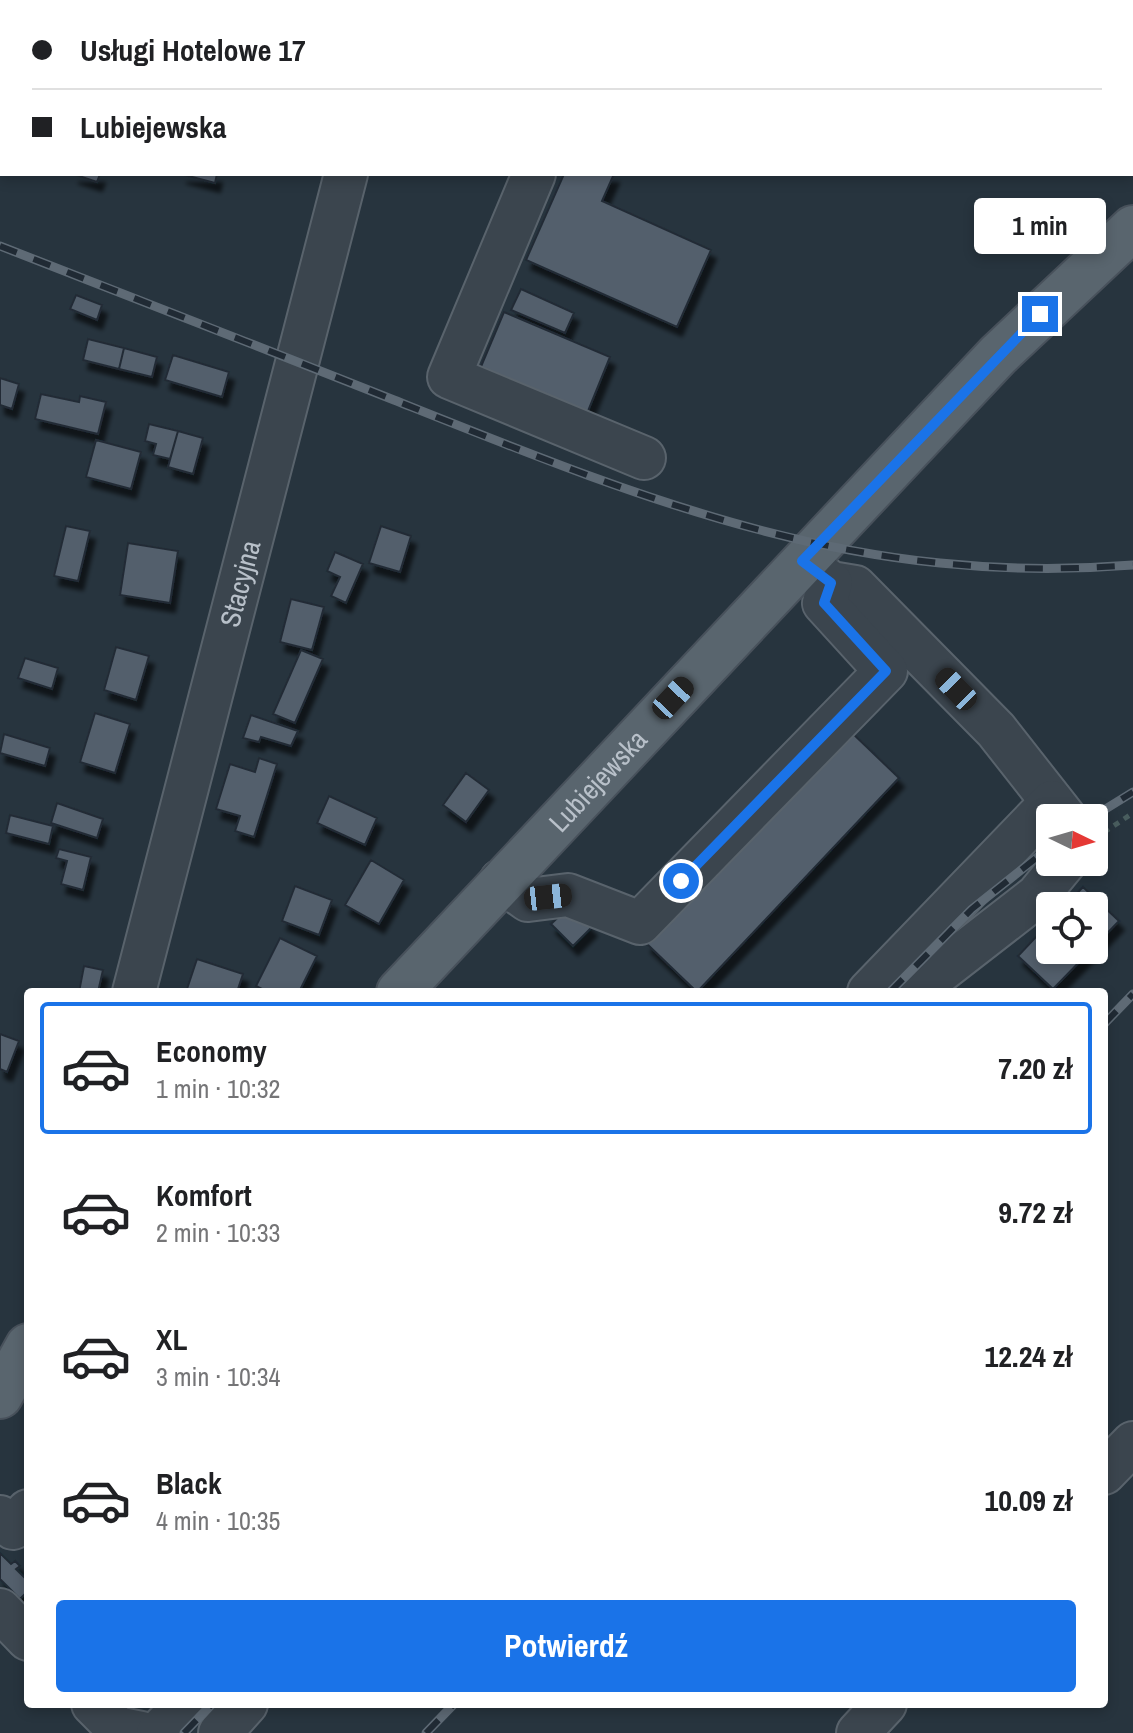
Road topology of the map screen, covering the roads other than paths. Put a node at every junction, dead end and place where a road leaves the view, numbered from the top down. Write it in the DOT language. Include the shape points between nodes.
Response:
graph roads {
  1 [pos="346,176"];
  2 [pos="533,176"];
  3 [pos="1133,228"];
  4 [pos="644,458"];
  5 [pos="817,572"];
  6 [pos="1054,804"];
  7 [pos="1036,832"];
  8 [pos="1053,876"];
  9 [pos="501,881"];
  10 [pos="145,981"];
  11 [pos="403,988"];
  12 [pos="873,988"];
  13 [pos="924,988"];
  14 [pos="24,1353"];
  15 [pos="0,1396"];
  16 [pos="1133,1443"];
  17 [pos="1108,1469"];
  18 [pos="24,1516"];
  19 [pos="0,1517"];
  20 [pos="0,1610"];
  21 [pos="24,1635"];
  22 [pos="97,1708"];
  23 [pos="182,1708"];
  24 [pos="242,1708"];
  25 [pos="881,1708"];
  26 [pos="142,1733"];
  27 [pos="158,1733"];
  28 [pos="220,1733"];
  29 [pos="858,1733"];
  1 -- 10 [label="street, Stacyjna"];
  2 -- 4 [label="street" via="449,377"];
  3 -- 5 [label="main road, Lubiejewska" via="998,355"];
  5 -- 6 [label="street" via="855,587 996,730"];
  5 -- 9 [label="main road, Lubiejewska"];
  5 -- 9 [label="street" via="824,603 886,671 640,923 568,895 528,900"];
  7 -- 12 [label="street"];
  8 -- 13 [label="street" via="1037,896"];
  9 -- 11 [label="main road, Lubiejewska"];
  14 -- 15 [label="main road"];
  16 -- 17 [label="street"];
  18 -- 19 [label="street" via="13,1528"];
  20 -- 21 [label="street"];
  22 -- 26 [label="street" via="117,1728"];
  23 -- 27 [label="street"];
  24 -- 28 [label="street"];
  25 -- 29 [label="street"];
}
